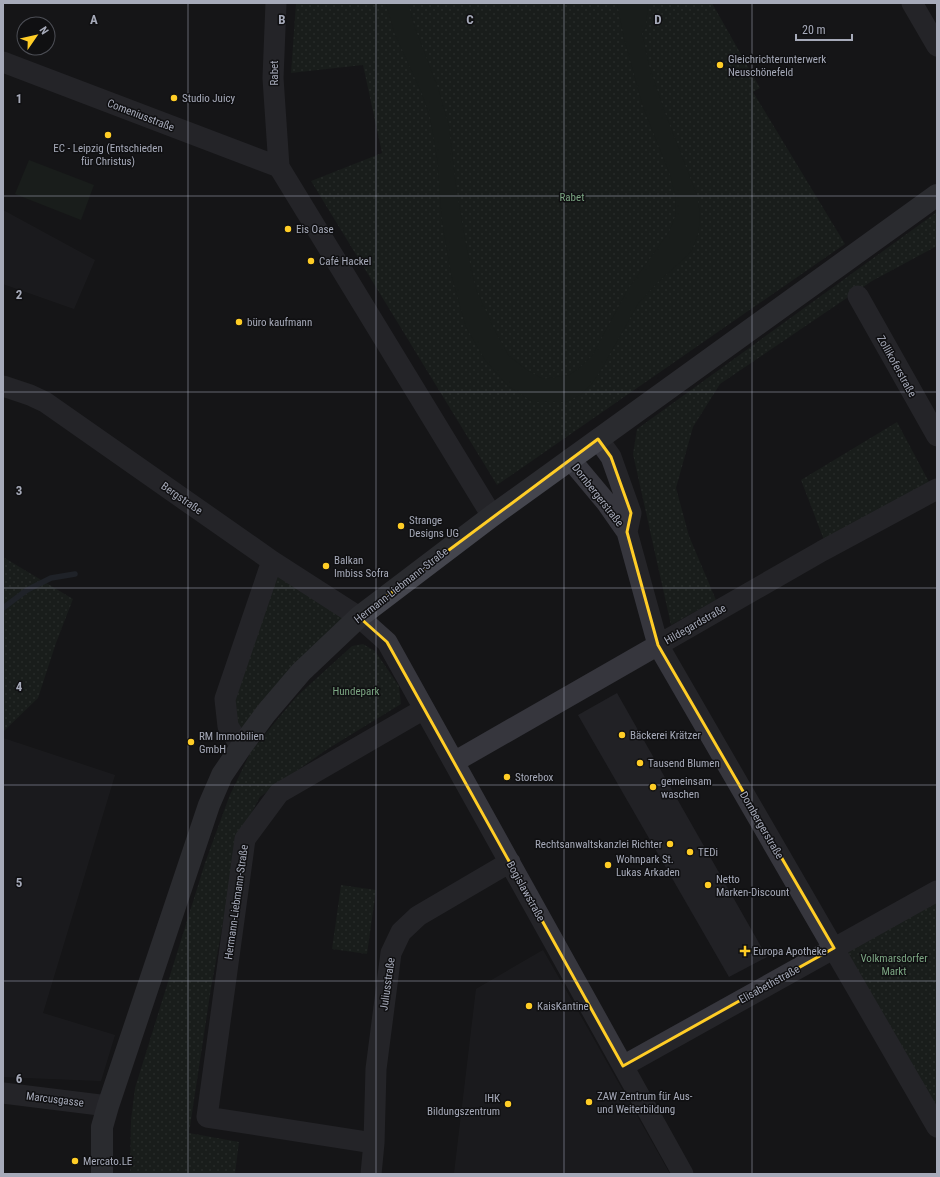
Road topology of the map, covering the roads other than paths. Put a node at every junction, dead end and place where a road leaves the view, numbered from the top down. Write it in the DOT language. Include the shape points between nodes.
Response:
graph roads {
  1 [pos="276,3"];
  2 [pos="912,3"];
  3 [pos="937,46"];
  4 [pos="3,62"];
  5 [pos="279,167"];
  6 [pos="937,195"];
  7 [pos="858,296"];
  8 [pos="3,386"];
  9 [pos="937,436"];
  10 [pos="584,449"];
  11 [pos="937,489"];
  12 [pos="492,516"];
  13 [pos="626,532"];
  14 [pos="272,562"];
  15 [pos="359,617"];
  16 [pos="658,645"];
  17 [pos="424,709"];
  18 [pos="241,747"];
  19 [pos="454,762"];
  20 [pos="510,862"];
  21 [pos="937,891"];
  22 [pos="834,948"];
  23 [pos="623,1066"];
  24 [pos="3,1093"];
  25 [pos="108,1106"];
  26 [pos="934,1115"];
  27 [pos="374,1143"];
  28 [pos="102,1174"];
  29 [pos="371,1174"];
  30 [pos="683,1174"];
  1 -- 5 [label="street, Rabet" via="273,78"];
  2 -- 3 [label="street"];
  4 -- 5 [label="street, Comeniusstraße"];
  5 -- 12 [label="street, Rabet"];
  6 -- 10 [label="street, Hermann-Liebmann-Straße"];
  7 -- 9 [label="street, Zollikoferstraße"];
  8 -- 14 [label="street, Bergstraße" via="44,402"];
  10 -- 12 [label="street, Hermann-Liebmann-Straße"];
  10 -- 13 [label="street, Dornbergerstraße" via="606,502"];
  10 -- 13 [label="street, Dornbergerstraße" via="611,457 631,513"];
  11 -- 16 [label="street, Hildegardstraße" via="822,551"];
  12 -- 15 [label="street, Hermann-Liebmann-Straße"];
  13 -- 16 [label="street, Dornbergerstraße"];
  14 -- 15 [label="street, Bergstraße"];
  14 -- 18 [label="street" via="225,699 228,726"];
  15 -- 17 [label="street, Bogislawstraße" via="386,642"];
  15 -- 18 [label="street, Hermann-Liebmann-Straße" via="301,672"];
  16 -- 19 [label="street, Hildegardstraße"];
  16 -- 22 [label="street, Dornbergerstraße"];
  17 -- 19 [label="street, Bogislawstraße"];
  17 -- 27 [label="street, Hermann-Liebmann-Straße" via="279,793 245,839 207,1117"];
  18 -- 25 [label="street, Hermann-Liebmann-Straße" via="222,775 209,805"];
  19 -- 20 [label="street, Bogislawstraße"];
  20 -- 23 [label="street, Bogislawstraße"];
  20 -- 27 [label="street, Juliusstraße" via="418,916 401,932 394,946 376,1069"];
  21 -- 22 [label="street, Elisabethstraße"];
  22 -- 23 [label="street, Elisabethstraße"];
  22 -- 26 [label="street, Dornbergerstraße"];
  23 -- 30 [label="street, Bogislawstraße"];
  24 -- 25 [label="street, Marcusgasse"];
  25 -- 28 [label="street, Hermann-Liebmann-Straße" via="102,1127"];
  27 -- 29 [label="street, Juliusstraße"];
}
